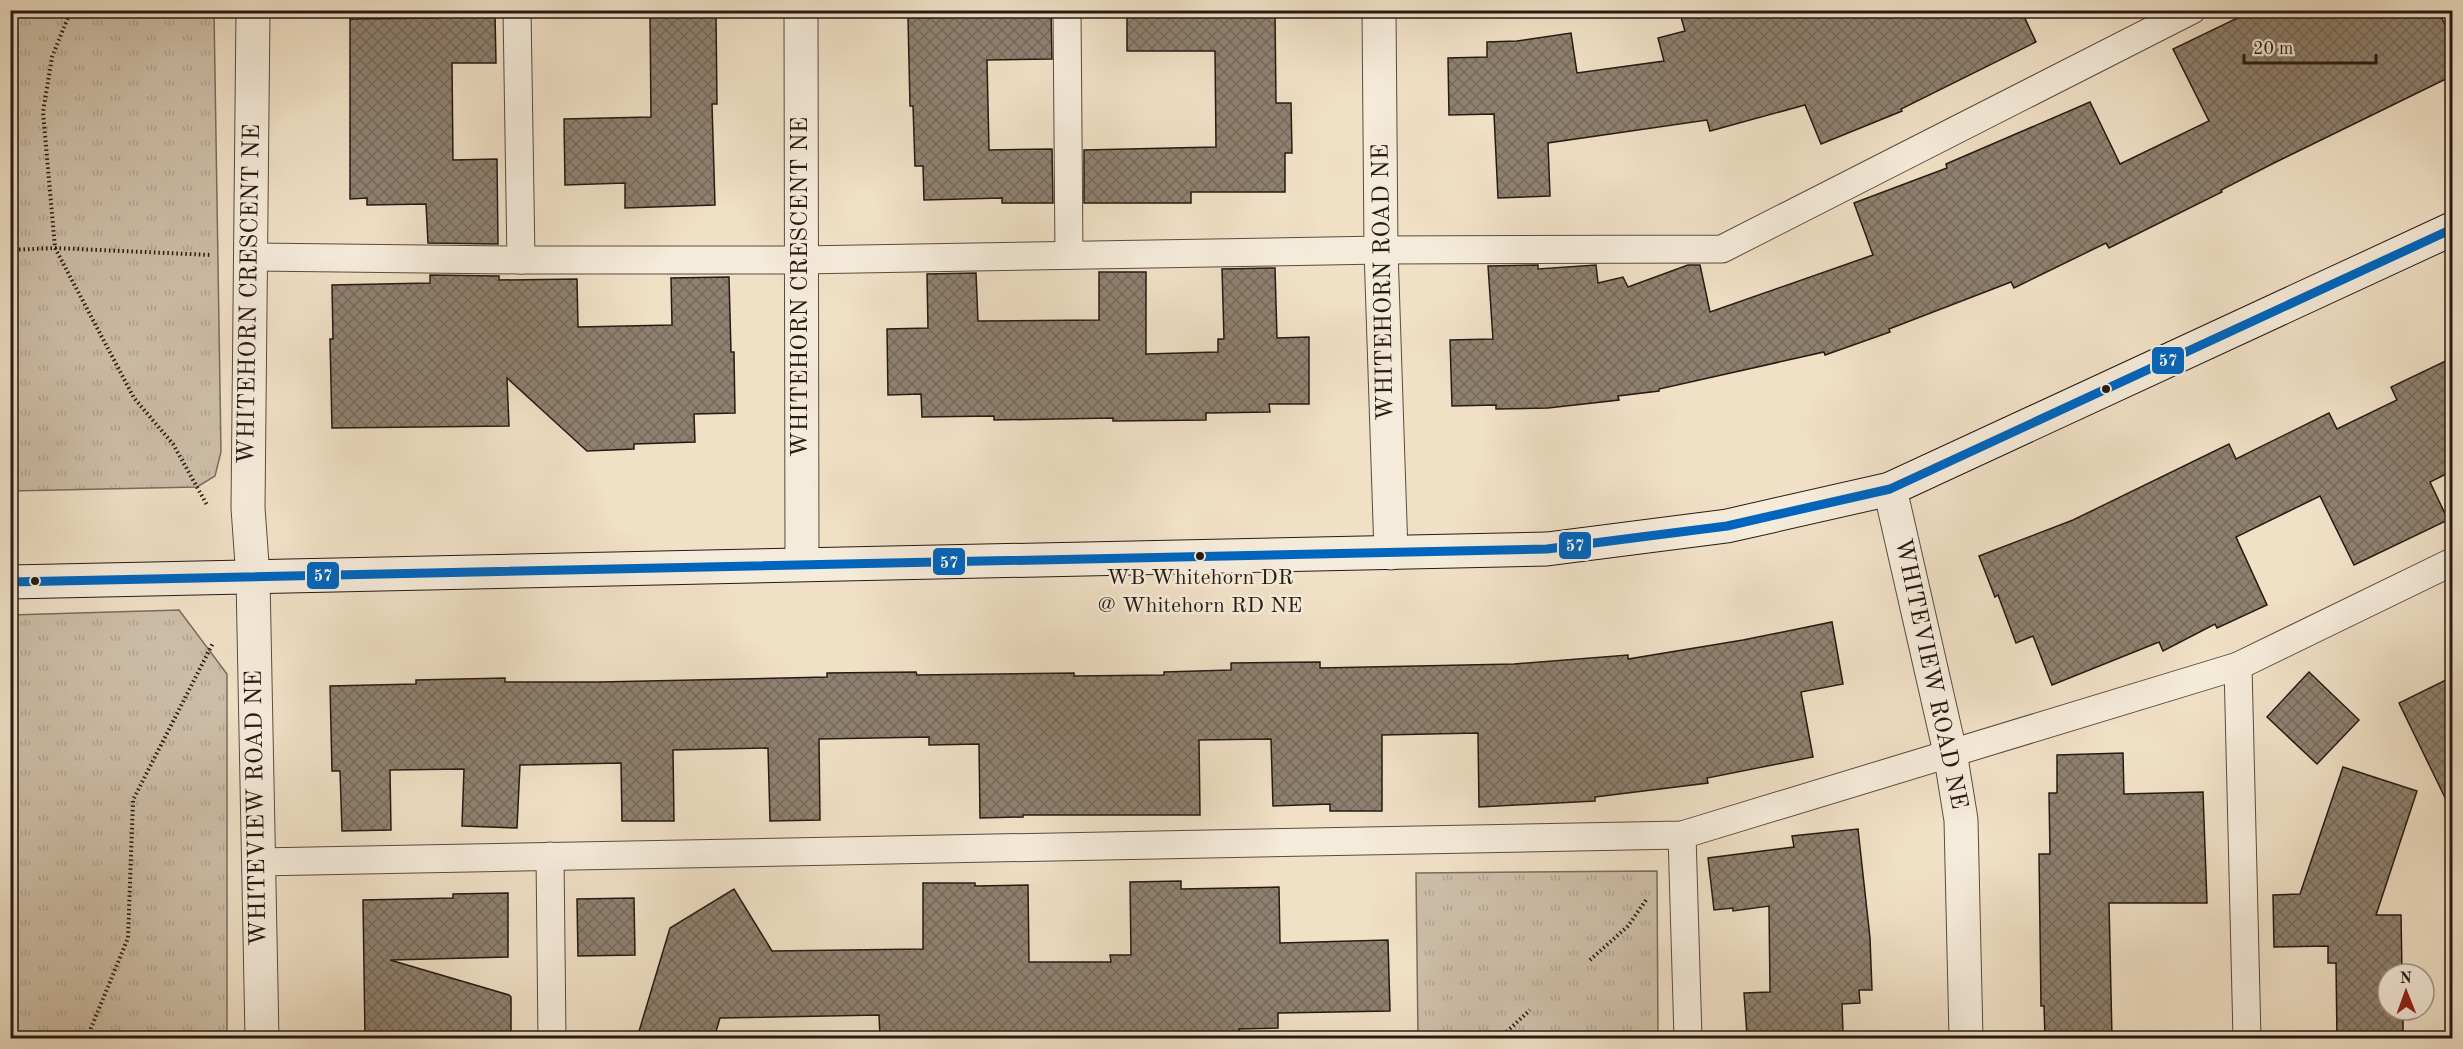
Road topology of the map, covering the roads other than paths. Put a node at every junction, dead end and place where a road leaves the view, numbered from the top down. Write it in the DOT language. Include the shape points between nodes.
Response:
graph roads {
  1 [pos="253,10"];
  2 [pos="517,10"];
  3 [pos="801,10"];
  4 [pos="1067,10"];
  5 [pos="1379,10"];
  6 [pos="2192,10"];
  7 [pos="2452,229"];
  8 [pos="1381,250"];
  9 [pos="1069,255"];
  10 [pos="251,257"];
  11 [pos="521,260"];
  12 [pos="801,260"];
  13 [pos="1890,489"];
  14 [pos="1391,553"];
  15 [pos="2452,562"];
  16 [pos="802,564"];
  17 [pos="253,578"];
  18 [pos="10,582"];
  19 [pos="2238,666"];
  20 [pos="1950,752"];
  21 [pos="1682,835"];
  22 [pos="550,856"];
  23 [pos="258,862"];
  24 [pos="262,1038"];
  25 [pos="552,1038"];
  26 [pos="1688,1038"];
  27 [pos="1966,1038"];
  28 [pos="2247,1038"];
  1 -- 10 [label="street, WHITEHORN CRESCENT NE"];
  2 -- 11 [label="lane"];
  3 -- 12 [label="street, WHITEHORN CRESCENT NE"];
  4 -- 9 [label="lane"];
  5 -- 8 [label="street, WHITEHORN ROAD NE"];
  6 -- 8 [label="lane" via="1722,249"];
  7 -- 13 [label="street"];
  8 -- 9 [label="lane"];
  8 -- 14 [label="street, WHITEHORN ROAD NE"];
  9 -- 12 [label="lane"];
  10 -- 11 [label="lane"];
  10 -- 17 [label="street, WHITEHORN CRESCENT NE" via="248,508"];
  11 -- 12 [label="lane"];
  12 -- 16 [label="street, WHITEHORN CRESCENT NE"];
  13 -- 14 [label="street" via="1727,525 1547,549"];
  13 -- 20 [label="street, WHITEVIEW ROAD NE"];
  14 -- 16 [label="street"];
  15 -- 19 [label="lane"];
  16 -- 17 [label="street"];
  17 -- 18 [label="street"];
  17 -- 23 [label="street, WHITEVIEW ROAD NE"];
  19 -- 20 [label="lane"];
  19 -- 28 [label="lane"];
  20 -- 21 [label="lane"];
  20 -- 27 [label="street, WHITEVIEW ROAD NE" via="1961,820"];
  21 -- 22 [label="lane"];
  21 -- 26 [label="lane"];
  22 -- 23 [label="lane"];
  22 -- 25 [label="lane"];
  23 -- 24 [label="street, WHITEVIEW ROAD NE"];
}
